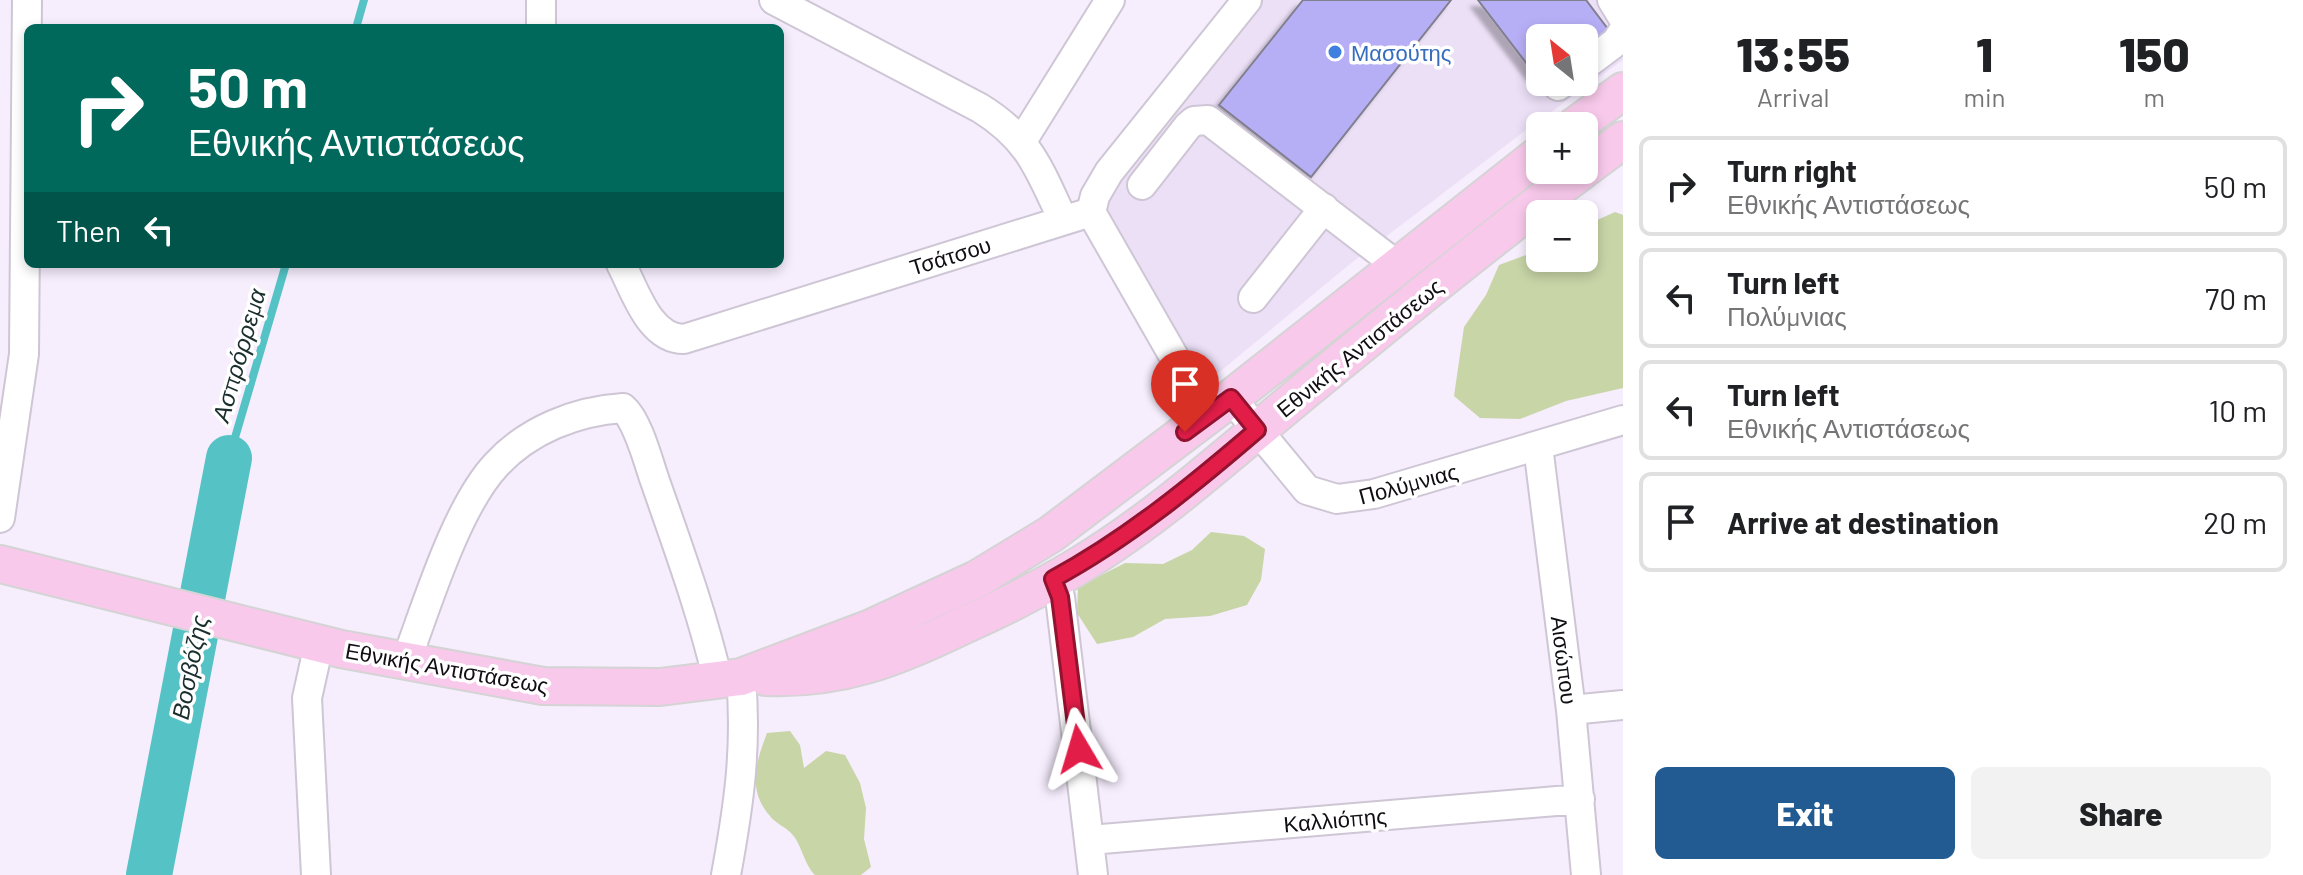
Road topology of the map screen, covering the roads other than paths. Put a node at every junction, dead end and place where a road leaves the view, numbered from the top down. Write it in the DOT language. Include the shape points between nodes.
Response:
graph roads {
  1 [pos="27,0"];
  2 [pos="541,0"];
  3 [pos="774,0"];
  4 [pos="1110,0"];
  5 [pos="1247,0"];
  6 [pos="1612,0"];
  7 [pos="1623,18"];
  8 [pos="27,24"];
  9 [pos="541,24"];
  10 [pos="1619,48"];
  11 [pos="1598,59"];
  12 [pos="1623,91"];
  13 [pos="1594,112"];
  14 [pos="1623,140"];
  15 [pos="1022,141"];
  16 [pos="1598,159"];
  17 [pos="1526,165"];
  18 [pos="1566,184"];
  19 [pos="1142,185"];
  20 [pos="1324,208"];
  21 [pos="1091,212"];
  22 [pos="1063,220"];
  23 [pos="1398,266"];
  24 [pos="25,268"];
  25 [pos="623,268"];
  26 [pos="1253,298"];
  27 [pos="1219,407"];
  28 [pos="1623,420"];
  29 [pos="1257,430"];
  30 [pos="1538,446"];
  31 [pos="0,518"];
  32 [pos="0,564"];
  33 [pos="1053,579"];
  34 [pos="309,642"];
  35 [pos="406,661"];
  36 [pos="729,679"];
  37 [pos="1623,705"];
  38 [pos="1571,710"];
  39 [pos="1580,799"];
  40 [pos="1090,840"];
  41 [pos="316,875"];
  42 [pos="726,875"];
  43 [pos="1093,875"];
  44 [pos="1586,875"];
  1 -- 8 [label="street"];
  2 -- 9 [label="street"];
  3 -- 15 [label="street" via="980,108"];
  4 -- 15 [label="street"];
  5 -- 21 [label="street" via="1109,172"];
  6 -- 7 [label="street"];
  10 -- 11 [label="street"];
  12 -- 13 [label="main road"];
  14 -- 16 [label="main road, Εθνικής Αντιστάσεως"];
  15 -- 22 [label="street"];
  17 -- 23 [label="main road, Εθνικής Αντιστάσεως"];
  18 -- 29 [label="main road, Εθνικής Αντιστάσεως"];
  19 -- 20 [label="street" via="1188,126 1208,120"];
  20 -- 23 [label="street"];
  20 -- 26 [label="street"];
  21 -- 22 [label="street, Τσάτσου"];
  21 -- 27 [label="street"];
  22 -- 25 [label="street, Τσάτσου" via="684,339 658,330"];
  23 -- 27 [label="main road, Εθνικής Αντιστάσεως"];
  24 -- 31 [label="street" via="24,354"];
  27 -- 29 [label="street, Πολύμνιας"];
  27 -- 36 [label="main road, Εθνικής Αντιστάσεως" via="1051,534 977,579 871,628"];
  28 -- 30 [label="street, Πολύμνιας"];
  29 -- 30 [label="street, Πολύμνιας" via="1307,490 1337,499 1374,494"];
  29 -- 33 [label="main road, Εθνικής Αντιστάσεως" via="1144,521"];
  30 -- 38 [label="street, Αισώπου"];
  32 -- 34 [label="main road, Εθνικής Αντιστάσεως"];
  33 -- 36 [label="main road, Εθνικής Αντιστάσεως" via="921,646 855,670 801,678"];
  33 -- 40 [label="street" via="1060,597"];
  34 -- 35 [label="main road, Εθνικής Αντιστάσεως"];
  34 -- 41 [label="street"];
  35 -- 36 [label="main road, Εθνικής Αντιστάσεως" via="543,686 660,687"];
  35 -- 36 [label="street" via="458,529 495,466 547,426 623,408 645,453"];
  36 -- 42 [label="street" via="744,720 744,763"];
  37 -- 38 [label="street"];
  38 -- 39 [label="street, Αισώπου"];
  39 -- 40 [label="street, Καλλιόπης"];
  39 -- 44 [label="street, Αισώπου"];
  40 -- 43 [label="street"];
}
